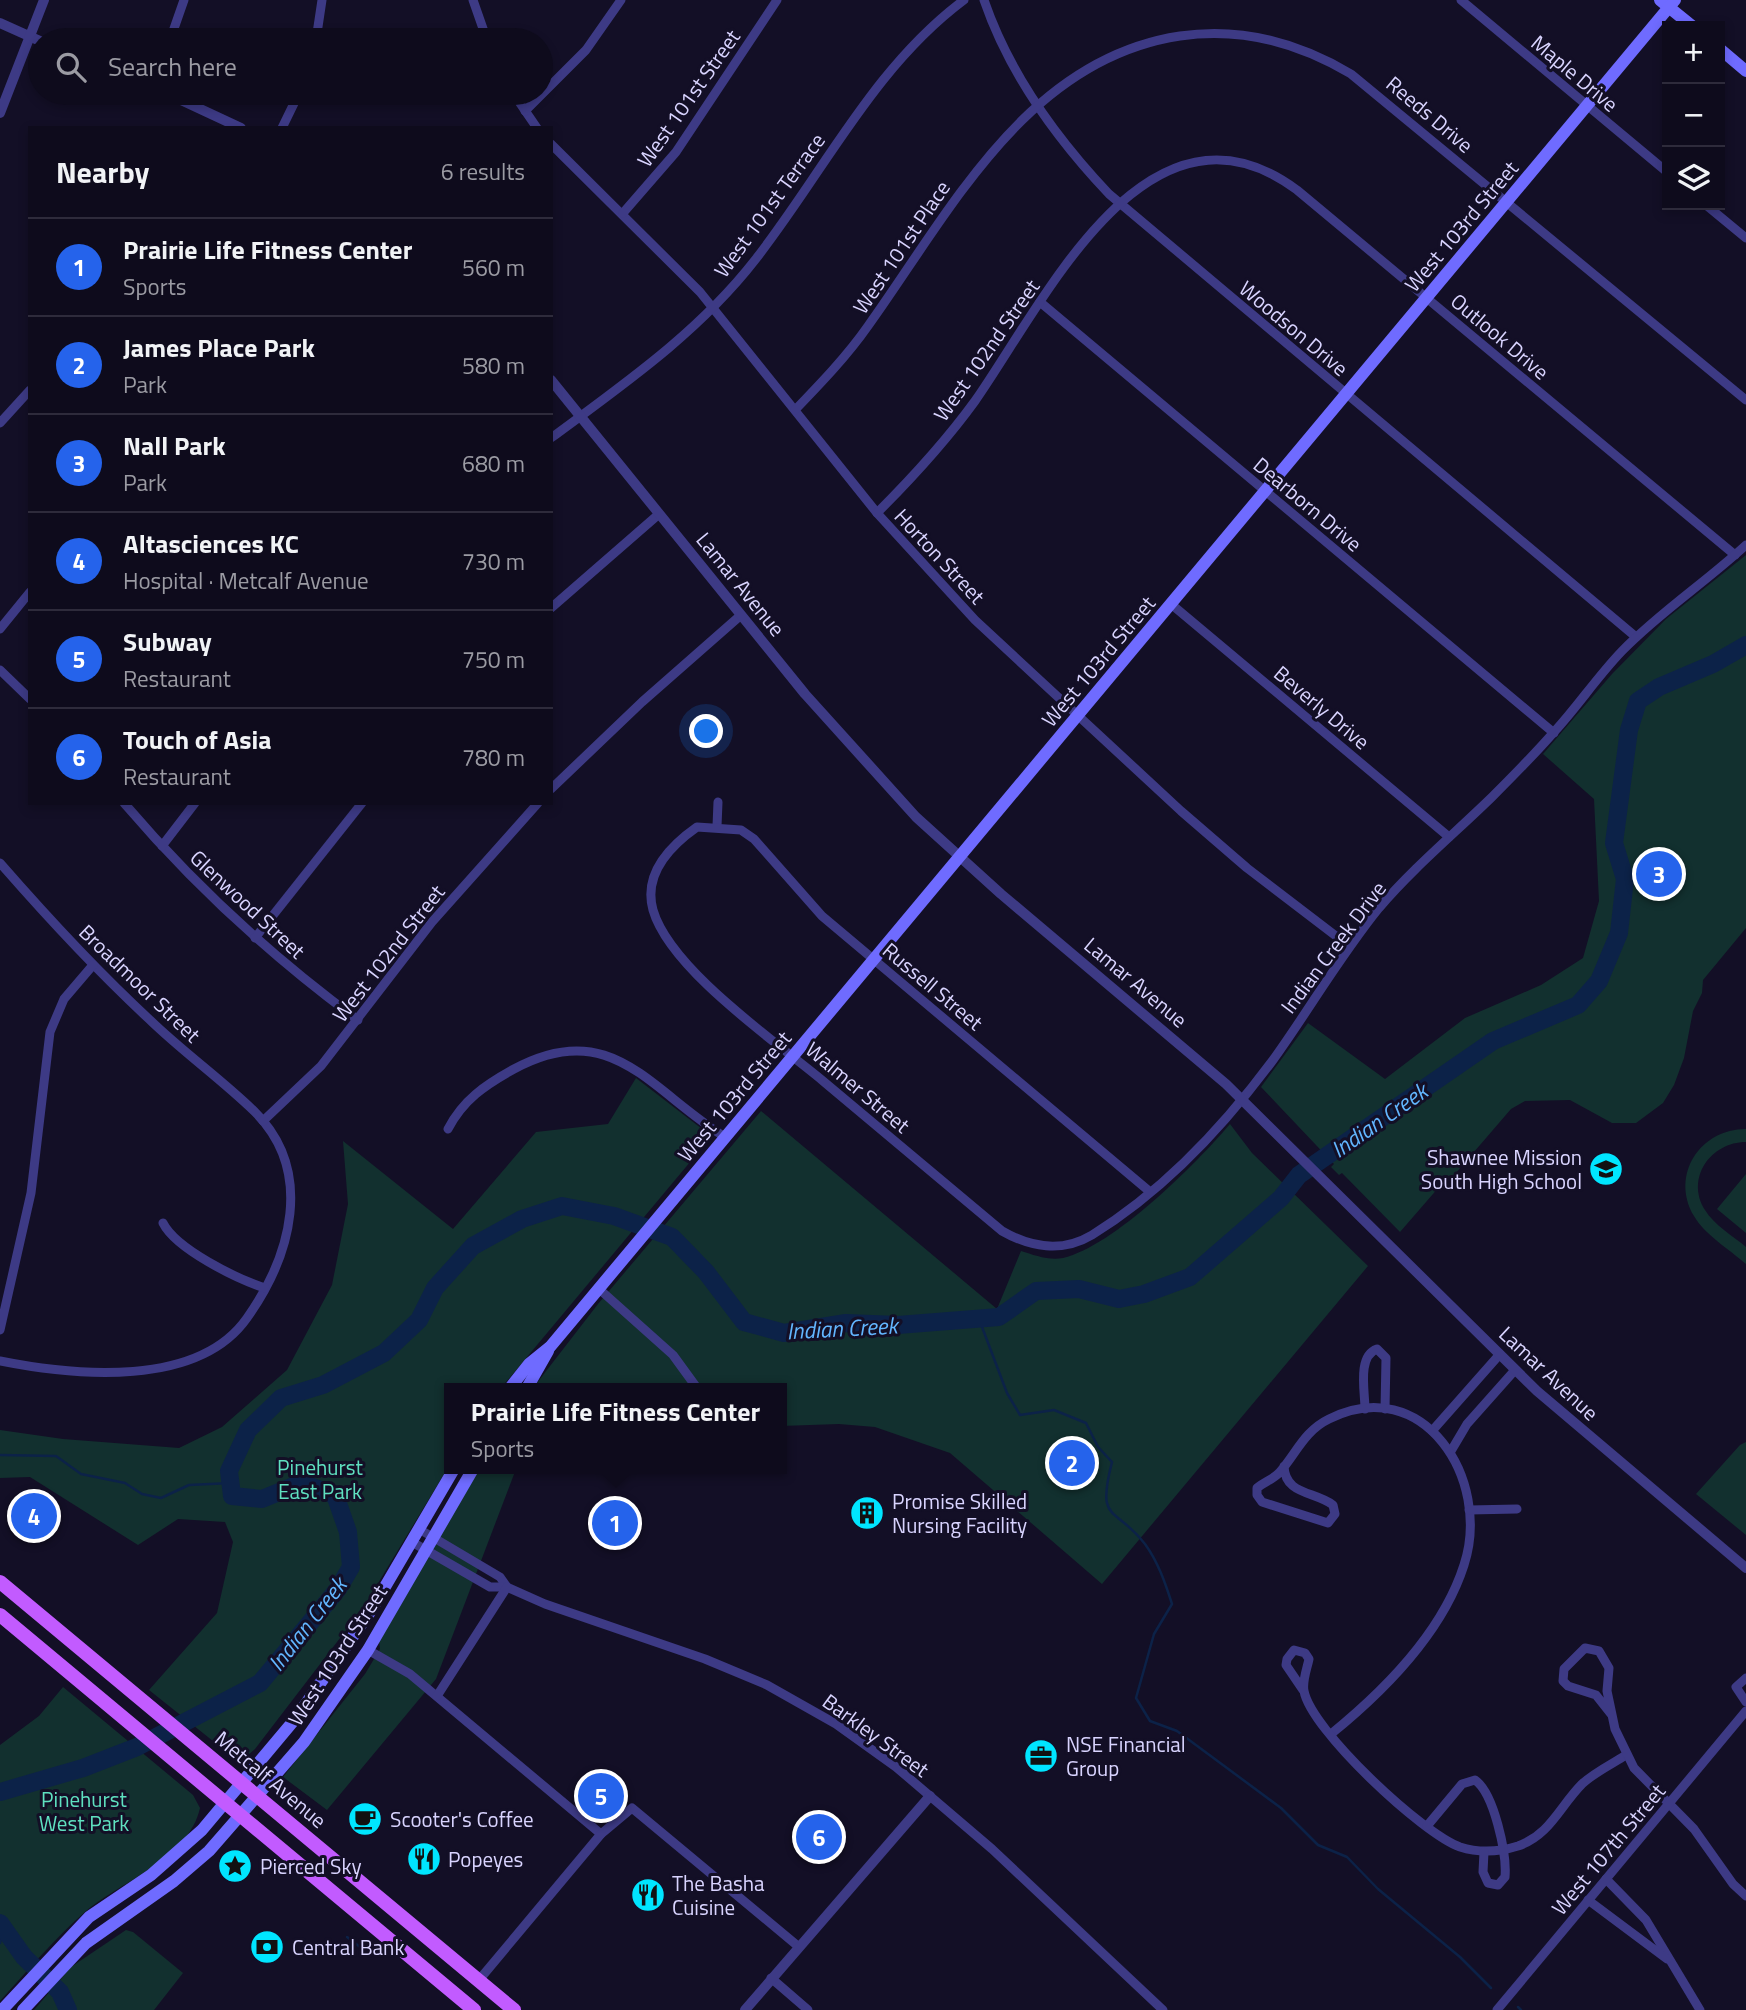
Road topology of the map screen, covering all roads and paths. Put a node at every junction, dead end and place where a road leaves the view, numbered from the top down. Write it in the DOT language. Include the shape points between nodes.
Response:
graph roads {
  1 [pos="44,0"];
  2 [pos="184,0"];
  3 [pos="322,0"];
  4 [pos="473,0"];
  5 [pos="621,0"];
  6 [pos="777,0"];
  7 [pos="964,0"];
  8 [pos="984,0"];
  9 [pos="1461,0"];
  10 [pos="1668,3"];
  11 [pos="1687,21"];
  12 [pos="0,23"];
  13 [pos="38,28"];
  14 [pos="174,28"];
  15 [pos="318,28"];
  16 [pos="483,28"];
  17 [pos="28,36"];
  18 [pos="1725,53"];
  19 [pos="28,54"];
  20 [pos="1745,67"];
  21 [pos="553,83"];
  22 [pos="192,105"];
  23 [pos="293,105"];
  24 [pos="521,105"];
  25 [pos="531,105"];
  26 [pos="1587,105"];
  27 [pos="1039,106"];
  28 [pos="525,111"];
  29 [pos="0,113"];
  30 [pos="237,126"];
  31 [pos="283,126"];
  32 [pos="536,126"];
  33 [pos="553,146"];
  34 [pos="1662,168"];
  35 [pos="1507,201"];
  36 [pos="1120,204"];
  37 [pos="1712,210"];
  38 [pos="623,213"];
  39 [pos="1746,238"];
  40 [pos="1426,298"];
  41 [pos="1040,302"];
  42 [pos="713,307"];
  43 [pos="553,382"];
  44 [pos="28,392"];
  45 [pos="1346,394"];
  46 [pos="1746,400"];
  47 [pos="796,410"];
  48 [pos="581,416"];
  49 [pos="0,423"];
  50 [pos="553,437"];
  51 [pos="1265,491"];
  52 [pos="877,513"];
  53 [pos="659,514"];
  54 [pos="1746,545"];
  55 [pos="1734,555"];
  56 [pos="28,594"];
  57 [pos="1171,604"];
  58 [pos="553,606"];
  59 [pos="741,615"];
  60 [pos="0,629"];
  61 [pos="1636,638"];
  62 [pos="0,670"];
  63 [pos="28,697"];
  64 [pos="1077,715"];
  65 [pos="1554,733"];
  66 [pos="553,787"];
  67 [pos="718,802"];
  68 [pos="126,805"];
  69 [pos="193,805"];
  70 [pos="360,805"];
  71 [pos="536,805"];
  72 [pos="717,826"];
  73 [pos="1449,837"];
  74 [pos="162,846"];
  75 [pos="959,857"];
  76 [pos="0,863"];
  77 [pos="255,938"];
  78 [pos="1349,946"];
  79 [pos="873,959"];
  80 [pos="93,965"];
  81 [pos="358,1020"];
  82 [pos="793,1056"];
  83 [pos="1242,1099"];
  84 [pos="263,1121"];
  85 [pos="448,1129"];
  86 [pos="725,1137"];
  87 [pos="1149,1191"];
  88 [pos="163,1223"];
  89 [pos="1024,1242"];
  90 [pos="265,1288"];
  91 [pos="598,1289"];
  92 [pos="0,1330"];
  93 [pos="550,1347"];
  94 [pos="1500,1354"];
  95 [pos="0,1361"];
  96 [pos="1515,1370"];
  97 [pos="514,1383"];
  98 [pos="530,1383"];
  99 [pos="693,1383"];
  100 [pos="1364,1409"];
  101 [pos="1385,1409"];
  102 [pos="1432,1431"];
  103 [pos="1451,1451"];
  104 [pos="1284,1466"];
  105 [pos="451,1474"];
  106 [pos="470,1474"];
  107 [pos="1517,1509"];
  108 [pos="1469,1510"];
  109 [pos="419,1529"];
  110 [pos="432,1537"];
  111 [pos="412,1542"];
  112 [pos="425,1549"];
  113 [pos="1746,1568"];
  114 [pos="0,1582"];
  115 [pos="507,1587"];
  116 [pos="0,1615"];
  117 [pos="368,1650"];
  118 [pos="1746,1678"];
  119 [pos="1303,1690"];
  120 [pos="437,1696"];
  121 [pos="1746,1702"];
  122 [pos="1746,1711"];
  123 [pos="1611,1714"];
  124 [pos="1331,1734"];
  125 [pos="1626,1755"];
  126 [pos="242,1781"];
  127 [pos="258,1795"];
  128 [pos="930,1796"];
  129 [pos="225,1801"];
  130 [pos="1669,1803"];
  131 [pos="242,1816"];
  132 [pos="1427,1826"];
  133 [pos="601,1834"];
  134 [pos="1503,1849"];
  135 [pos="1483,1852"];
  136 [pos="1606,1879"];
  137 [pos="1746,1896"];
  138 [pos="1588,1900"];
  139 [pos="799,1947"];
  140 [pos="1668,1960"];
  141 [pos="771,1979"];
  142 [pos="479,1980"];
  143 [pos="4,2008"];
  144 [pos="23,2010"];
  145 [pos="474,2010"];
  146 [pos="514,2010"];
  147 [pos="745,2010"];
  148 [pos="808,2010"];
  149 [pos="1163,2010"];
  150 [pos="1497,2010"];
  151 [pos="1700,2010"];
  1 -- 13 [label="street"];
  2 -- 14 [label="street"];
  3 -- 15 [label="street"];
  4 -- 16 [label="street"];
  5 -- 21 [label="street" via="586,50"];
  6 -- 38 [label="street, West 101st Street" via="676,152"];
  7 -- 42 [label="street, West 101st Terrace" via="877,85 754,262"];
  8 -- 27 [label="street, Woodson Drive" via="1003,45"];
  9 -- 26 [label="street, Maple Drive"];
  10 -- 11 [label="main road"];
  10 -- 26 [label="main road, West 103rd Street"];
  12 -- 17 [label="street"];
  18 -- 20 [label="main road"];
  19 -- 29 [label="street"];
  22 -- 30 [label="street"];
  23 -- 31 [label="street"];
  24 -- 28 [label="street"];
  25 -- 28 [label="street"];
  26 -- 34 [label="street, Maple Drive"];
  26 -- 35 [label="main road, West 103rd Street"];
  27 -- 35 [label="street, Reeds Drive" via="1096,64 1146,43 1194,34 1251,36 1306,50 1352,74"];
  27 -- 36 [label="street, Woodson Drive" via="1074,155"];
  27 -- 47 [label="street, West 101st Place" via="982,163 867,328"];
  28 -- 32 [label="street"];
  33 -- 38 [label="street, Horton Street"];
  35 -- 40 [label="main road, West 103rd Street"];
  35 -- 46 [label="street, Reeds Drive"];
  36 -- 40 [label="street, Outlook Drive" via="1148,180 1177,166 1216,159 1248,164 1289,184"];
  36 -- 41 [label="street, West 102nd Street"];
  36 -- 45 [label="street, Woodson Drive"];
  37 -- 39 [label="street"];
  38 -- 42 [label="street, Horton Street"];
  40 -- 45 [label="main road, West 103rd Street"];
  40 -- 55 [label="street, Outlook Drive"];
  41 -- 51 [label="street, Dearborn Drive"];
  41 -- 52 [label="street, West 102nd Street" via="956,426"];
  42 -- 47 [label="street, Horton Street"];
  42 -- 48 [label="street, West 101st Terrace" via="675,344"];
  43 -- 48 [label="street, Lamar Avenue"];
  44 -- 49 [label="street"];
  45 -- 51 [label="main road, West 103rd Street"];
  45 -- 61 [label="street, Woodson Drive"];
  47 -- 52 [label="street, Horton Street"];
  48 -- 50 [label="street, West 101st Terrace"];
  48 -- 53 [label="street, Lamar Avenue"];
  51 -- 57 [label="main road, West 103rd Street"];
  51 -- 65 [label="street, Dearborn Drive"];
  52 -- 64 [label="street, Horton Street" via="975,620"];
  53 -- 58 [label="street"];
  53 -- 59 [label="street, Lamar Avenue"];
  54 -- 55 [label="street, Indian Creek Drive"];
  55 -- 61 [label="street, Indian Creek Drive"];
  56 -- 60 [label="street"];
  57 -- 64 [label="main road, West 103rd Street"];
  57 -- 73 [label="street, Beverly Drive"];
  59 -- 66 [label="street"];
  59 -- 75 [label="street, Lamar Avenue" via="842,738"];
  61 -- 65 [label="street, Indian Creek Drive"];
  62 -- 63 [label="street"];
  64 -- 75 [label="main road, West 103rd Street"];
  64 -- 78 [label="street, Horton Street" via="1247,868"];
  65 -- 73 [label="street, Indian Creek Drive"];
  67 -- 72 [label="street"];
  68 -- 74 [label="street, Glenwood Street"];
  69 -- 74 [label="street"];
  70 -- 77 [label="street"];
  71 -- 81 [label="street, West 102nd Street" via="432,922"];
  72 -- 79 [label="street, Russell Street" via="741,830 761,845 822,916"];
  72 -- 82 [label="street, Walmer Street" via="697,827 665,856 652,885 652,907 659,927 696,973"];
  73 -- 78 [label="street, Indian Creek Drive"];
  74 -- 77 [label="street, Glenwood Street"];
  75 -- 79 [label="main road, West 103rd Street"];
  75 -- 83 [label="street, Lamar Avenue"];
  76 -- 80 [label="street, Broadmoor Street"];
  77 -- 81 [label="street, Glenwood Street"];
  78 -- 83 [label="street, Indian Creek Drive"];
  79 -- 82 [label="main road, West 103rd Street"];
  79 -- 87 [label="street, Russell Street"];
  80 -- 84 [label="street, Broadmoor Street"];
  80 -- 92 [label="street" via="64,999 50,1032 31,1193"];
  81 -- 84 [label="street, West 102nd Street" via="321,1066"];
  82 -- 86 [label="main road, West 103rd Street"];
  82 -- 89 [label="street, Walmer Street" via="1002,1231"];
  83 -- 87 [label="street, Indian Creek Drive"];
  83 -- 94 [label="street, Lamar Avenue"];
  84 -- 90 [label="street, Broadmoor Street" via="287,1166 293,1200 285,1245"];
  85 -- 86 [label="street" via="468,1099 502,1076 556,1052 582,1050 611,1057 639,1074"];
  86 -- 91 [label="main road, West 103rd Street"];
  87 -- 89 [label="street, Indian Creek Drive" via="1090,1237 1055,1247"];
  88 -- 90 [label="street" via="184,1247"];
  90 -- 95 [label="street, Broadmoor Street" via="231,1337 187,1363 88,1370"];
  91 -- 93 [label="main road, West 103rd Street"];
  91 -- 99 [label="street" via="673,1355"];
  93 -- 97 [label="main road, West 103rd Street"];
  93 -- 98 [label="main road, West 103rd Street"];
  94 -- 96 [label="street, Lamar Avenue"];
  94 -- 102 [label="street"];
  96 -- 103 [label="street" via="1466,1424"];
  96 -- 113 [label="street, Lamar Avenue"];
  100 -- 101 [label="street"];
  100 -- 101 [label="street" via="1364,1361 1377,1349 1386,1358"];
  100 -- 104 [label="street" via="1318,1425"];
  101 -- 102 [label="street" via="1404,1414"];
  102 -- 103 [label="street"];
  103 -- 108 [label="street" via="1464,1479"];
  104 -- 104 [label="street" via="1284,1474 1296,1490 1333,1505 1331,1521 1322,1524 1259,1499 1258,1488"];
  105 -- 109 [label="main road"];
  106 -- 110 [label="main road, West 103rd Street"];
  107 -- 108 [label="street"];
  108 -- 124 [label="street" via="1465,1563 1439,1616 1382,1685"];
  109 -- 110 [label="street, Barkley Street"];
  109 -- 111 [label="main road, West 103rd Street"];
  110 -- 112 [label="main road, West 103rd Street"];
  110 -- 115 [label="street, Barkley Street" via="500,1577"];
  111 -- 112 [label="street, Barkley Street"];
  111 -- 126 [label="main road, West 103rd Street" via="332,1669"];
  112 -- 115 [label="street, Barkley Street" via="491,1587"];
  112 -- 117 [label="main road, West 103rd Street"];
  114 -- 126 [label="main road, Metcalf Avenue"];
  115 -- 120 [label="street"];
  115 -- 128 [label="street, Barkley Street" via="767,1685 836,1724"];
  116 -- 129 [label="main road"];
  117 -- 120 [label="street"];
  117 -- 127 [label="main road, West 103rd Street" via="323,1717"];
  118 -- 121 [label="street" via="1737,1687"];
  119 -- 124 [label="street"];
  120 -- 133 [label="street"];
  122 -- 130 [label="street, West 107th Street"];
  123 -- 123 [label="street" via="1609,1668 1599,1651 1585,1648 1564,1670 1563,1681 1596,1695"];
  123 -- 125 [label="street"];
  124 -- 132 [label="street" via="1371,1780"];
  125 -- 130 [label="street" via="1645,1782"];
  125 -- 134 [label="street" via="1582,1784 1556,1819 1533,1839"];
  126 -- 127 [label="main road, Metcalf Avenue"];
  126 -- 129 [label="main road, West 103rd Street"];
  127 -- 131 [label="main road, West 103rd Street"];
  127 -- 142 [label="main road, Metcalf Avenue"];
  128 -- 139 [label="street"];
  128 -- 149 [label="street, Barkley Street"];
  129 -- 131 [label="main road"];
  129 -- 143 [label="main road, West 103rd Street" via="173,1857 100,1909 55,1950"];
  130 -- 136 [label="street, West 107th Street"];
  130 -- 137 [label="street"];
  131 -- 144 [label="main road, West 103rd Street" via="190,1869 86,1943"];
  131 -- 145 [label="main road"];
  132 -- 134 [label="street" via="1462,1784 1475,1780 1486,1791"];
  132 -- 135 [label="street" via="1447,1841"];
  133 -- 139 [label="street" via="632,1808"];
  133 -- 142 [label="street"];
  134 -- 135 [label="street"];
  134 -- 135 [label="street" via="1505,1877 1498,1885 1488,1883 1485,1877"];
  136 -- 138 [label="street, West 107th Street"];
  136 -- 140 [label="street" via="1646,1920"];
  138 -- 140 [label="street"];
  138 -- 150 [label="street, West 107th Street"];
  139 -- 141 [label="street"];
  140 -- 151 [label="street"];
  141 -- 147 [label="street"];
  141 -- 148 [label="street"];
  142 -- 146 [label="main road, Metcalf Avenue"];
}
